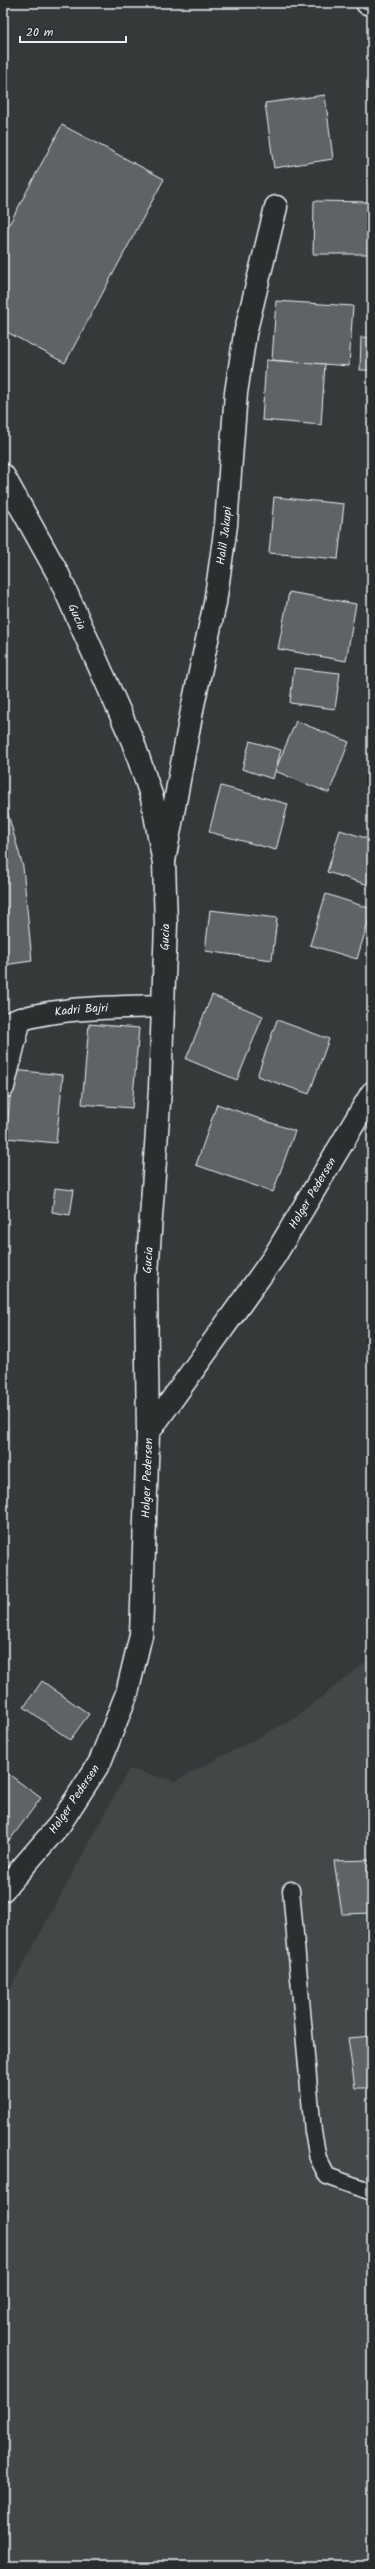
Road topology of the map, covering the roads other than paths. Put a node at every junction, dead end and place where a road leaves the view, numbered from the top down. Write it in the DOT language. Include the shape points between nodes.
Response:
graph roads {
  1 [pos="366,3"];
  2 [pos="372,4"];
  3 [pos="276,207"];
  4 [pos="3,475"];
  5 [pos="164,863"];
  6 [pos="162,1006"];
  7 [pos="11,1022"];
  8 [pos="3,1087"];
  9 [pos="372,1093"];
  10 [pos="148,1433"];
  11 [pos="3,1890"];
  12 [pos="291,1890"];
  13 [pos="372,2192"];
  1 -- 2 [label="street"];
  3 -- 5 [label="street, Halil Jakupi" via="245,334 236,393 226,525 216,595"];
  4 -- 5 [label="street, Gucia" via="58,574 133,742 152,798"];
  5 -- 6 [label="street, Gucia" via="166,924"];
  6 -- 7 [label="street, Kadri Bajri" via="55,1012"];
  6 -- 10 [label="street, Gucia" via="160,1089 146,1288"];
  7 -- 8 [label="street"];
  9 -- 10 [label="street, Holger Pedersen" via="274,1257"];
  10 -- 11 [label="street, Holger Pedersen" via="141,1634 127,1693 100,1762 81,1794 60,1824"];
  12 -- 13 [label="lane" via="312,2132 318,2158 327,2176"];
}
